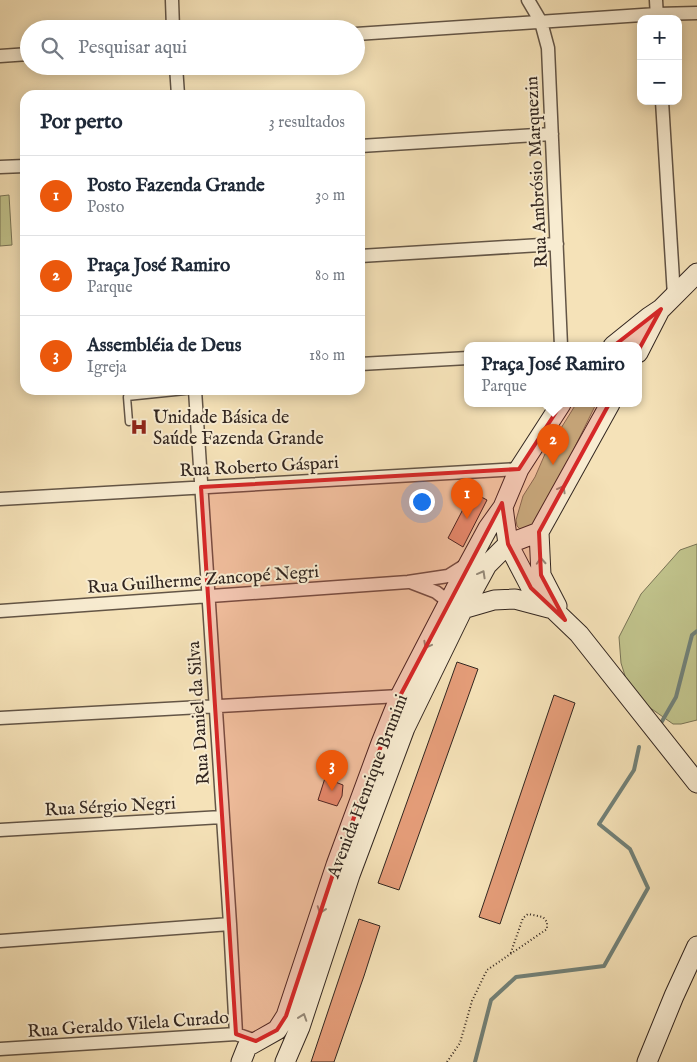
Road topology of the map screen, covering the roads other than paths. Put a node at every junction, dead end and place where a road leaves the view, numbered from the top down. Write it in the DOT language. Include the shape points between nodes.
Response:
graph roads {
  1 [pos="172,0"];
  2 [pos="528,0"];
  3 [pos="656,0"];
  4 [pos="697,13"];
  5 [pos="657,15"];
  6 [pos="670,15"];
  7 [pos="637,17"];
  8 [pos="173,20"];
  9 [pos="541,22"];
  10 [pos="365,33"];
  11 [pos="20,55"];
  12 [pos="0,56"];
  13 [pos="177,75"];
  14 [pos="178,90"];
  15 [pos="662,105"];
  16 [pos="552,134"];
  17 [pos="365,146"];
  18 [pos="20,166"];
  19 [pos="0,167"];
  20 [pos="557,244"];
  21 [pos="365,256"];
  22 [pos="697,273"];
  23 [pos="667,302"];
  24 [pos="561,342"];
  25 [pos="618,342"];
  26 [pos="642,346"];
  27 [pos="464,358"];
  28 [pos="365,364"];
  29 [pos="146,395"];
  30 [pos="194,395"];
  31 [pos="559,407"];
  32 [pos="607,407"];
  33 [pos="128,422"];
  34 [pos="519,469"];
  35 [pos="201,487"];
  36 [pos="0,498"];
  37 [pos="503,507"];
  38 [pos="540,532"];
  39 [pos="508,544"];
  40 [pos="469,562"];
  41 [pos="408,582"];
  42 [pos="208,597"];
  43 [pos="456,605"];
  44 [pos="0,611"];
  45 [pos="559,614"];
  46 [pos="400,696"];
  47 [pos="216,705"];
  48 [pos="0,718"];
  49 [pos="697,783"];
  50 [pos="222,817"];
  51 [pos="0,830"];
  52 [pos="230,924"];
  53 [pos="0,941"];
  54 [pos="697,946"];
  55 [pos="236,1034"];
  56 [pos="256,1041"];
  57 [pos="0,1049"];
  58 [pos="242,1062"];
  59 [pos="280,1062"];
  60 [pos="285,1062"];
  61 [pos="647,1062"];
  1 -- 8 [label="street"];
  2 -- 9 [label="street, Rua Ambrósio Marquezin"];
  3 -- 5 [label="street"];
  4 -- 6 [label="street"];
  7 -- 9 [label="street"];
  9 -- 10 [label="street"];
  9 -- 16 [label="street, Rua Ambrósio Marquezin" via="548,48"];
  11 -- 12 [label="street"];
  13 -- 14 [label="street"];
  15 -- 23 [label="street"];
  16 -- 17 [label="street"];
  16 -- 20 [label="street, Rua Ambrósio Marquezin"];
  18 -- 19 [label="street"];
  20 -- 21 [label="street"];
  20 -- 24 [label="street, Rua Ambrósio Marquezin"];
  22 -- 23 [label="main road"];
  23 -- 25 [label="main road"];
  23 -- 26 [label="main road"];
  27 -- 28 [label="street"];
  29 -- 33 [label="lane" via="127,397"];
  30 -- 35 [label="street, Rua Daniel da Silva"];
  31 -- 34 [label="main road, Avenida Henrique Brunini"];
  38 -- 32 [label="main road, one-way"];
  34 -- 35 [label="street, Rua Roberto Gáspari"];
  34 -- 37 [label="main road, Avenida Henrique Brunini"];
  35 -- 36 [label="street, Rua Roberto Gáspari"];
  35 -- 42 [label="street, Rua Daniel da Silva"];
  37 -- 39 [label="main road"];
  37 -- 40 [label="main road, Avenida Henrique Brunini"];
  38 -- 39 [label="main road"];
  45 -- 38 [label="main road, one-way" via="542,575"];
  43 -- 39 [label="main road, Avenida Henrique Brunini, one-way"];
  39 -- 45 [label="main road" via="531,588"];
  40 -- 41 [label="street, Rua Guilherme Zancopé Negri" via="448,576"];
  40 -- 43 [label="main road, Avenida Henrique Brunini"];
  41 -- 42 [label="street, Rua Guilherme Zancopé Negri"];
  41 -- 43 [label="street, Rua Guilherme Zancopé Negri" via="436,592"];
  42 -- 44 [label="street, Rua Guilherme Zancopé Negri"];
  42 -- 47 [label="street, Rua Daniel da Silva"];
  43 -- 45 [label="main road" via="515,599"];
  43 -- 46 [label="main road, Avenida Henrique Brunini, one-way"];
  60 -- 43 [label="main road, Avenida Henrique Brunini, one-way" via="405,728"];
  45 -- 49 [label="main road" via="579,634"];
  46 -- 47 [label="street"];
  46 -- 56 [label="main road, Avenida Henrique Brunini, one-way" via="336,865 286,1016 277,1030"];
  47 -- 48 [label="street"];
  47 -- 50 [label="street, Rua Daniel da Silva"];
  50 -- 51 [label="street, Rua Sérgio Negri"];
  50 -- 52 [label="street, Rua Daniel da Silva"];
  52 -- 53 [label="street"];
  52 -- 55 [label="street, Rua Daniel da Silva"];
  54 -- 61 [label="main road"];
  55 -- 56 [label="street, Rua Geraldo Vilela Curado"];
  55 -- 57 [label="street, Rua Geraldo Vilela Curado"];
  56 -- 58 [label="main road, Avenida Henrique Brunini" via="247,1047"];
  56 -- 59 [label="main road" via="276,1049"];
}
